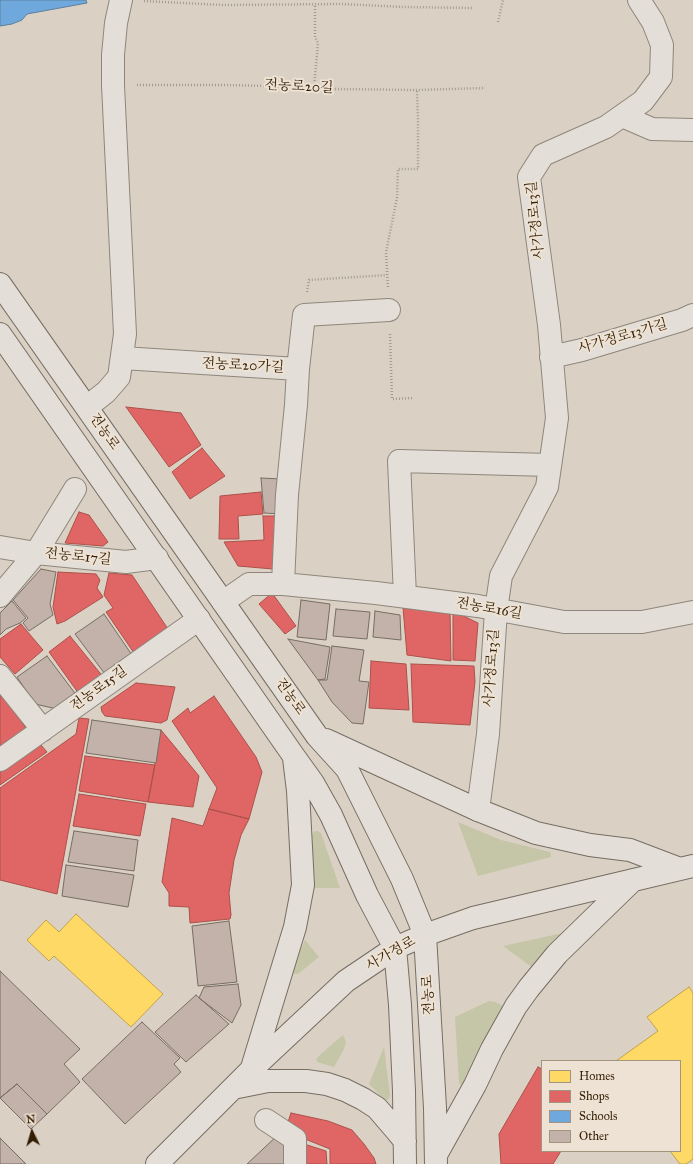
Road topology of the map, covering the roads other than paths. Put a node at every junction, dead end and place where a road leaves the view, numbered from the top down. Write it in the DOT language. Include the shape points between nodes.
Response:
graph roads {
  1 [pos="121,0"];
  2 [pos="639,0"];
  3 [pos="622,116"];
  4 [pos="693,130"];
  5 [pos="0,284"];
  6 [pos="389,310"];
  7 [pos="693,314"];
  8 [pos="0,334"];
  9 [pos="551,357"];
  10 [pos="122,358"];
  11 [pos="298,369"];
  12 [pos="87,408"];
  13 [pos="550,465"];
  14 [pos="76,489"];
  15 [pos="0,546"];
  16 [pos="36,553"];
  17 [pos="157,558"];
  18 [pos="284,584"];
  19 [pos="0,596"];
  20 [pos="405,596"];
  21 [pos="223,602"];
  22 [pos="496,610"];
  23 [pos="693,612"];
  24 [pos="199,619"];
  25 [pos="0,676"];
  26 [pos="43,730"];
  27 [pos="317,736"];
  28 [pos="293,755"];
  29 [pos="0,760"];
  30 [pos="478,810"];
  31 [pos="687,867"];
  32 [pos="633,880"];
  33 [pos="426,935"];
  34 [pos="395,948"];
  35 [pos="252,1069"];
  36 [pos="232,1088"];
  37 [pos="266,1120"];
  38 [pos="405,1141"];
  39 [pos="436,1160"];
  40 [pos="157,1164"];
  41 [pos="295,1164"];
  42 [pos="405,1164"];
  1 -- 10 [label="main road" via="113,54 113,85 125,334"];
  2 -- 3 [label="main road, 사가정로13길" via="653,22 662,45 661,77 643,101"];
  3 -- 4 [label="main road" via="652,129"];
  3 -- 9 [label="main road, 사가정로13길" via="606,127 543,156 529,177"];
  5 -- 12 [label="main road, 전농로"];
  6 -- 11 [label="main road, 전농로20가길" via="304,315"];
  7 -- 9 [label="main road, 사가정로13가길" via="682,320"];
  8 -- 17 [label="main road, 전농로"];
  9 -- 13 [label="main road, 사가정로13길" via="557,418"];
  10 -- 11 [label="main road, 전농로20가길"];
  10 -- 12 [label="main road" via="119,377"];
  11 -- 18 [label="main road" via="287,495"];
  12 -- 21 [label="main road, 전농로"];
  13 -- 20 [label="main road" via="399,461"];
  13 -- 22 [label="main road, 사가정로13길" via="547,486 501,576"];
  14 -- 16 [label="main road"];
  15 -- 16 [label="main road, 전농로17길"];
  16 -- 17 [label="main road, 전농로17길" via="126,562"];
  16 -- 19 [label="main road"];
  17 -- 24 [label="main road, 전농로"];
  18 -- 20 [label="main road, 전농로16길"];
  18 -- 21 [label="main road, 전농로16길" via="249,584"];
  20 -- 22 [label="main road, 전농로16길"];
  21 -- 27 [label="main road, 전농로"];
  22 -- 23 [label="main road, 전농로16길" via="564,622 642,622"];
  22 -- 30 [label="main road, 사가정로13길" via="488,734"];
  24 -- 26 [label="main road, 전농로15길"];
  24 -- 28 [label="main road, 전농로"];
  25 -- 26 [label="main road"];
  26 -- 29 [label="main road, 전농로15길"];
  27 -- 30 [label="main road"];
  27 -- 33 [label="main road, 전농로" via="346,769 402,879"];
  28 -- 34 [label="main road, 전농로" via="331,815 367,895"];
  28 -- 35 [label="main road" via="298,791 302,885 295,927"];
  30 -- 31 [label="main road" via="536,833 590,845 630,850"];
  31 -- 32 [label="main road, 사가정로"];
  32 -- 33 [label="main road, 사가정로" via="473,918"];
  32 -- 39 [label="main road" via="557,954 516,1006"];
  33 -- 34 [label="main road, 사가정로"];
  33 -- 39 [label="main road, 전농로"];
  34 -- 35 [label="main road, 사가정로" via="346,981"];
  34 -- 38 [label="main road, 전농로" via="400,1005"];
  35 -- 36 [label="main road, 사가정로"];
  36 -- 38 [label="main road" via="268,1081 327,1084 345,1090 377,1108"];
  36 -- 40 [label="main road, 사가정로"];
  37 -- 41 [label="main road" via="295,1139"];
  38 -- 42 [label="main road, 전농로"];
}
